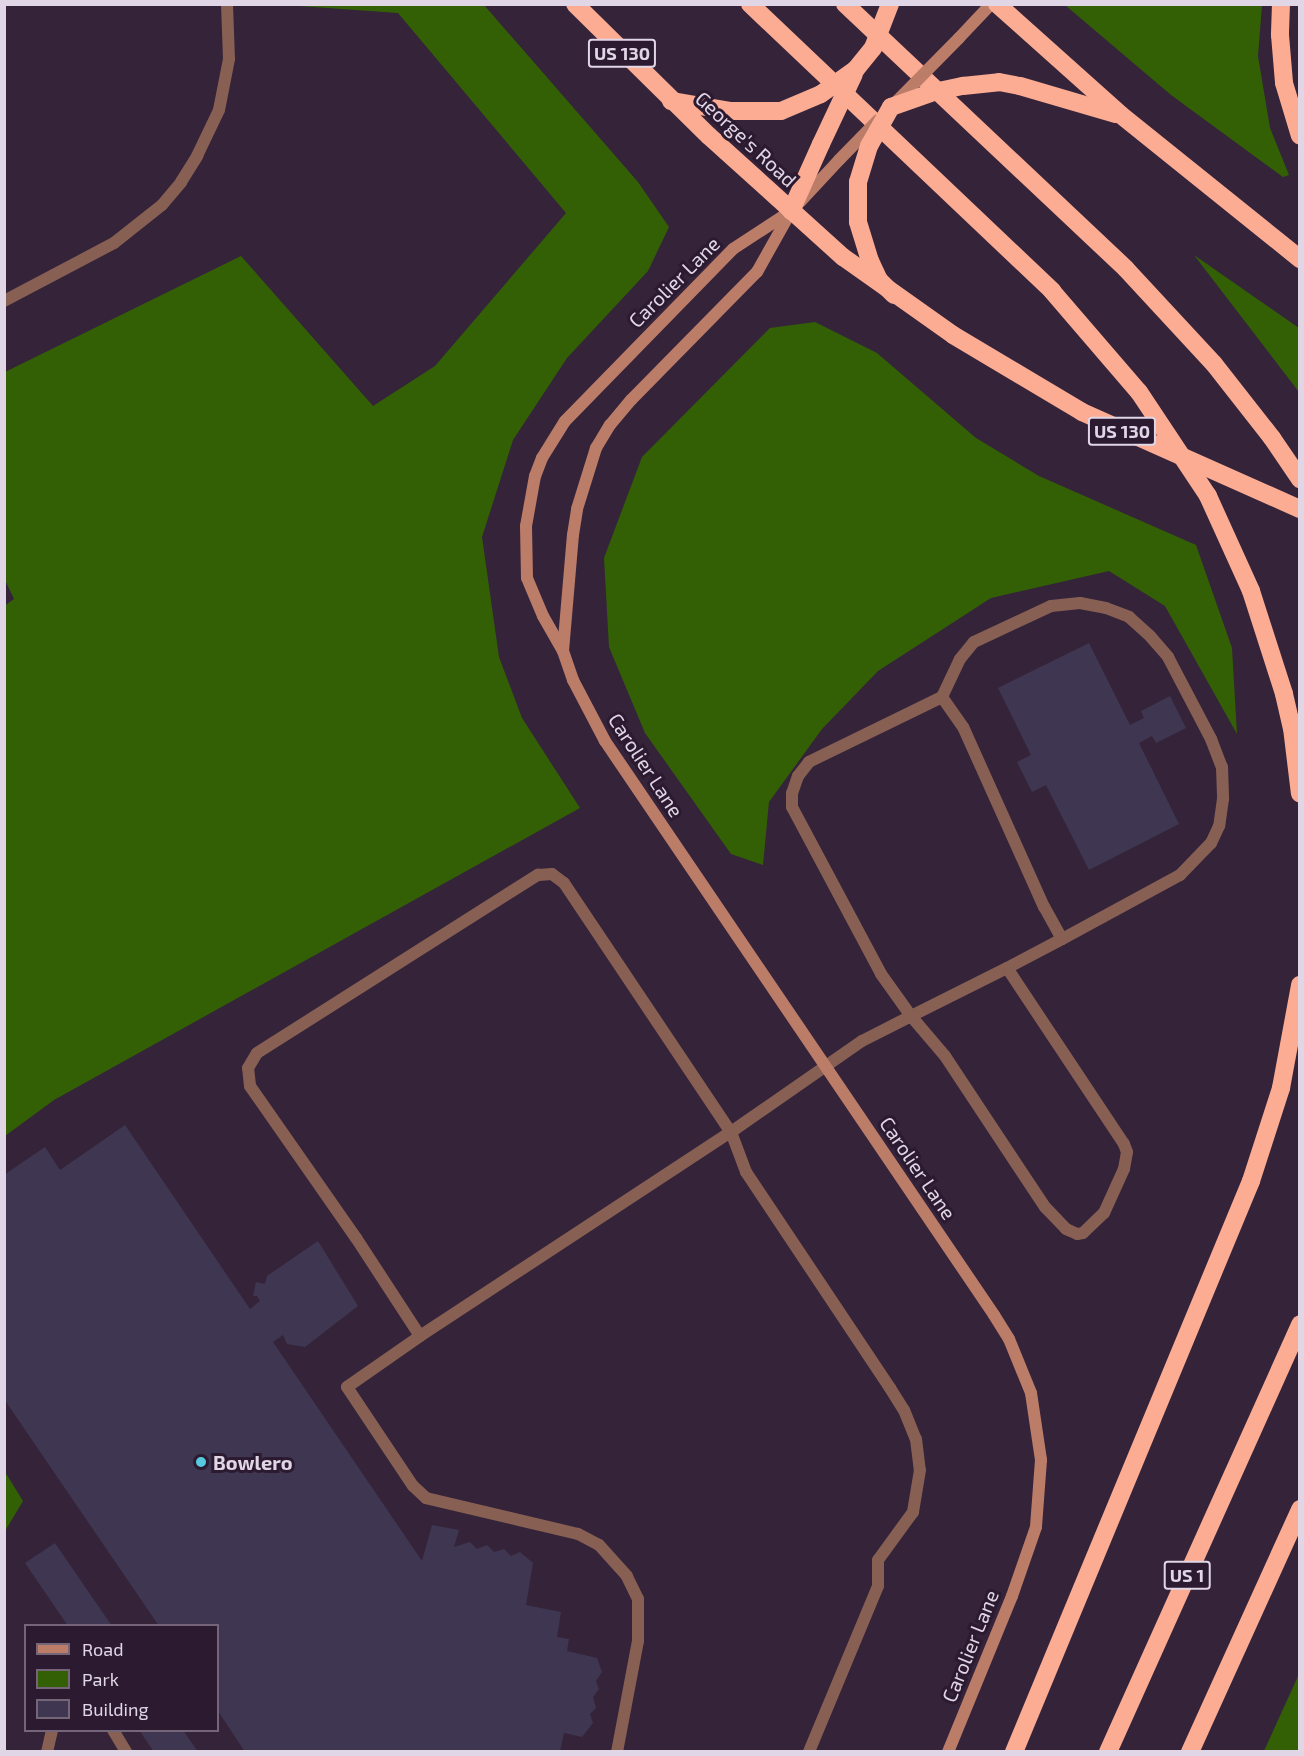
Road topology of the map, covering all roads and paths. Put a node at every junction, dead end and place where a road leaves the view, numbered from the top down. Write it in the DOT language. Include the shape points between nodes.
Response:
graph roads {
  1 [pos="227,4"];
  2 [pos="575,4"];
  3 [pos="750,4"];
  4 [pos="845,4"];
  5 [pos="890,4"];
  6 [pos="991,4"];
  7 [pos="997,4"];
  8 [pos="1281,4"];
  9 [pos="856,69"];
  10 [pos="671,100"];
  11 [pos="891,107"];
  12 [pos="1121,115"];
  13 [pos="1299,136"];
  14 [pos="791,211"];
  15 [pos="1299,259"];
  16 [pos="894,295"];
  17 [pos="4,301"];
  18 [pos="1299,479"];
  19 [pos="1299,509"];
  20 [pos="563,651"];
  21 [pos="942,697"];
  22 [pos="1299,794"];
  23 [pos="1062,939"];
  24 [pos="1007,968"];
  25 [pos="1299,985"];
  26 [pos="911,1016"];
  27 [pos="825,1066"];
  28 [pos="730,1132"];
  29 [pos="1299,1324"];
  30 [pos="420,1336"];
  31 [pos="1299,1509"];
  32 [pos="52,1732"];
  33 [pos="113,1732"];
  34 [pos="48,1752"];
  35 [pos="126,1752"];
  36 [pos="616,1752"];
  37 [pos="809,1752"];
  38 [pos="948,1752"];
  39 [pos="1014,1752"];
  40 [pos="1108,1752"];
  41 [pos="1190,1752"];
  1 -- 17 [label="street" via="229,59 219,110 181,182 162,205 114,243"];
  2 -- 10 [label="highway, US 130"];
  3 -- 22 [label="highway" via="1036,275 1146,400 1208,496 1251,591 1284,694"];
  4 -- 18 [label="highway" via="1126,269 1214,364"];
  5 -- 9 [label="highway, bridge" via="873,48"];
  6 -- 11 [label="street, Carolier Lane, bridge"];
  7 -- 12 [label="highway"];
  8 -- 13 [label="highway" via="1283,75"];
  9 -- 10 [label="highway, bridge" via="821,94 781,111 731,111"];
  9 -- 14 [label="highway, bridge"];
  10 -- 14 [label="highway, George's Road / US 130"];
  11 -- 12 [label="highway, bridge" via="963,86 999,82"];
  11 -- 14 [label="street, Carolier Lane, bridge"];
  11 -- 16 [label="highway, bridge" via="862,162 856,202 862,243 879,280"];
  12 -- 15 [label="highway"];
  14 -- 16 [label="highway, US 130"];
  14 -- 20 [label="street, Carolier Lane" via="757,272 631,400 596,448 577,509"];
  14 -- 20 [label="street, Carolier Lane" via="733,249 583,401 542,458 534,476 526,517 527,578"];
  16 -- 19 [label="highway, US 130, bridge" via="1082,412"];
  20 -- 27 [label="street, Carolier Lane" via="573,680 605,741"];
  21 -- 23 [label="street" via="963,727"];
  21 -- 23 [label="street" via="960,658 974,642 1051,606 1080,603 1129,617 1168,657 1211,739 1222,767 1223,799 1211,843 1180,875"];
  21 -- 26 [label="street" via="809,762 792,793 797,820 881,974"];
  23 -- 24 [label="street"];
  24 -- 26 [label="street"];
  24 -- 26 [label="street" via="1124,1144 1124,1169 1104,1213 1083,1233 1066,1229 1045,1207 945,1056"];
  25 -- 39 [label="highway" via="1281,1088 1251,1181"];
  26 -- 27 [label="street" via="862,1041"];
  27 -- 28 [label="street"];
  27 -- 38 [label="street, Carolier Lane" via="1009,1339 1031,1392 1038,1426 1041,1493 1036,1527"];
  28 -- 30 [label="street"];
  28 -- 30 [label="street" via="564,883 552,874 538,875 258,1053 248,1068 250,1086"];
  28 -- 37 [label="street" via="746,1172 904,1410 920,1454 913,1512 878,1560 878,1586"];
  29 -- 40 [label="highway, US 1"];
  30 -- 36 [label="street" via="347,1387 413,1486 426,1498 578,1534 599,1545 627,1575 638,1599 639,1631"];
  31 -- 41 [label="highway"];
  32 -- 34 [label="street"];
  33 -- 35 [label="street"];
}
